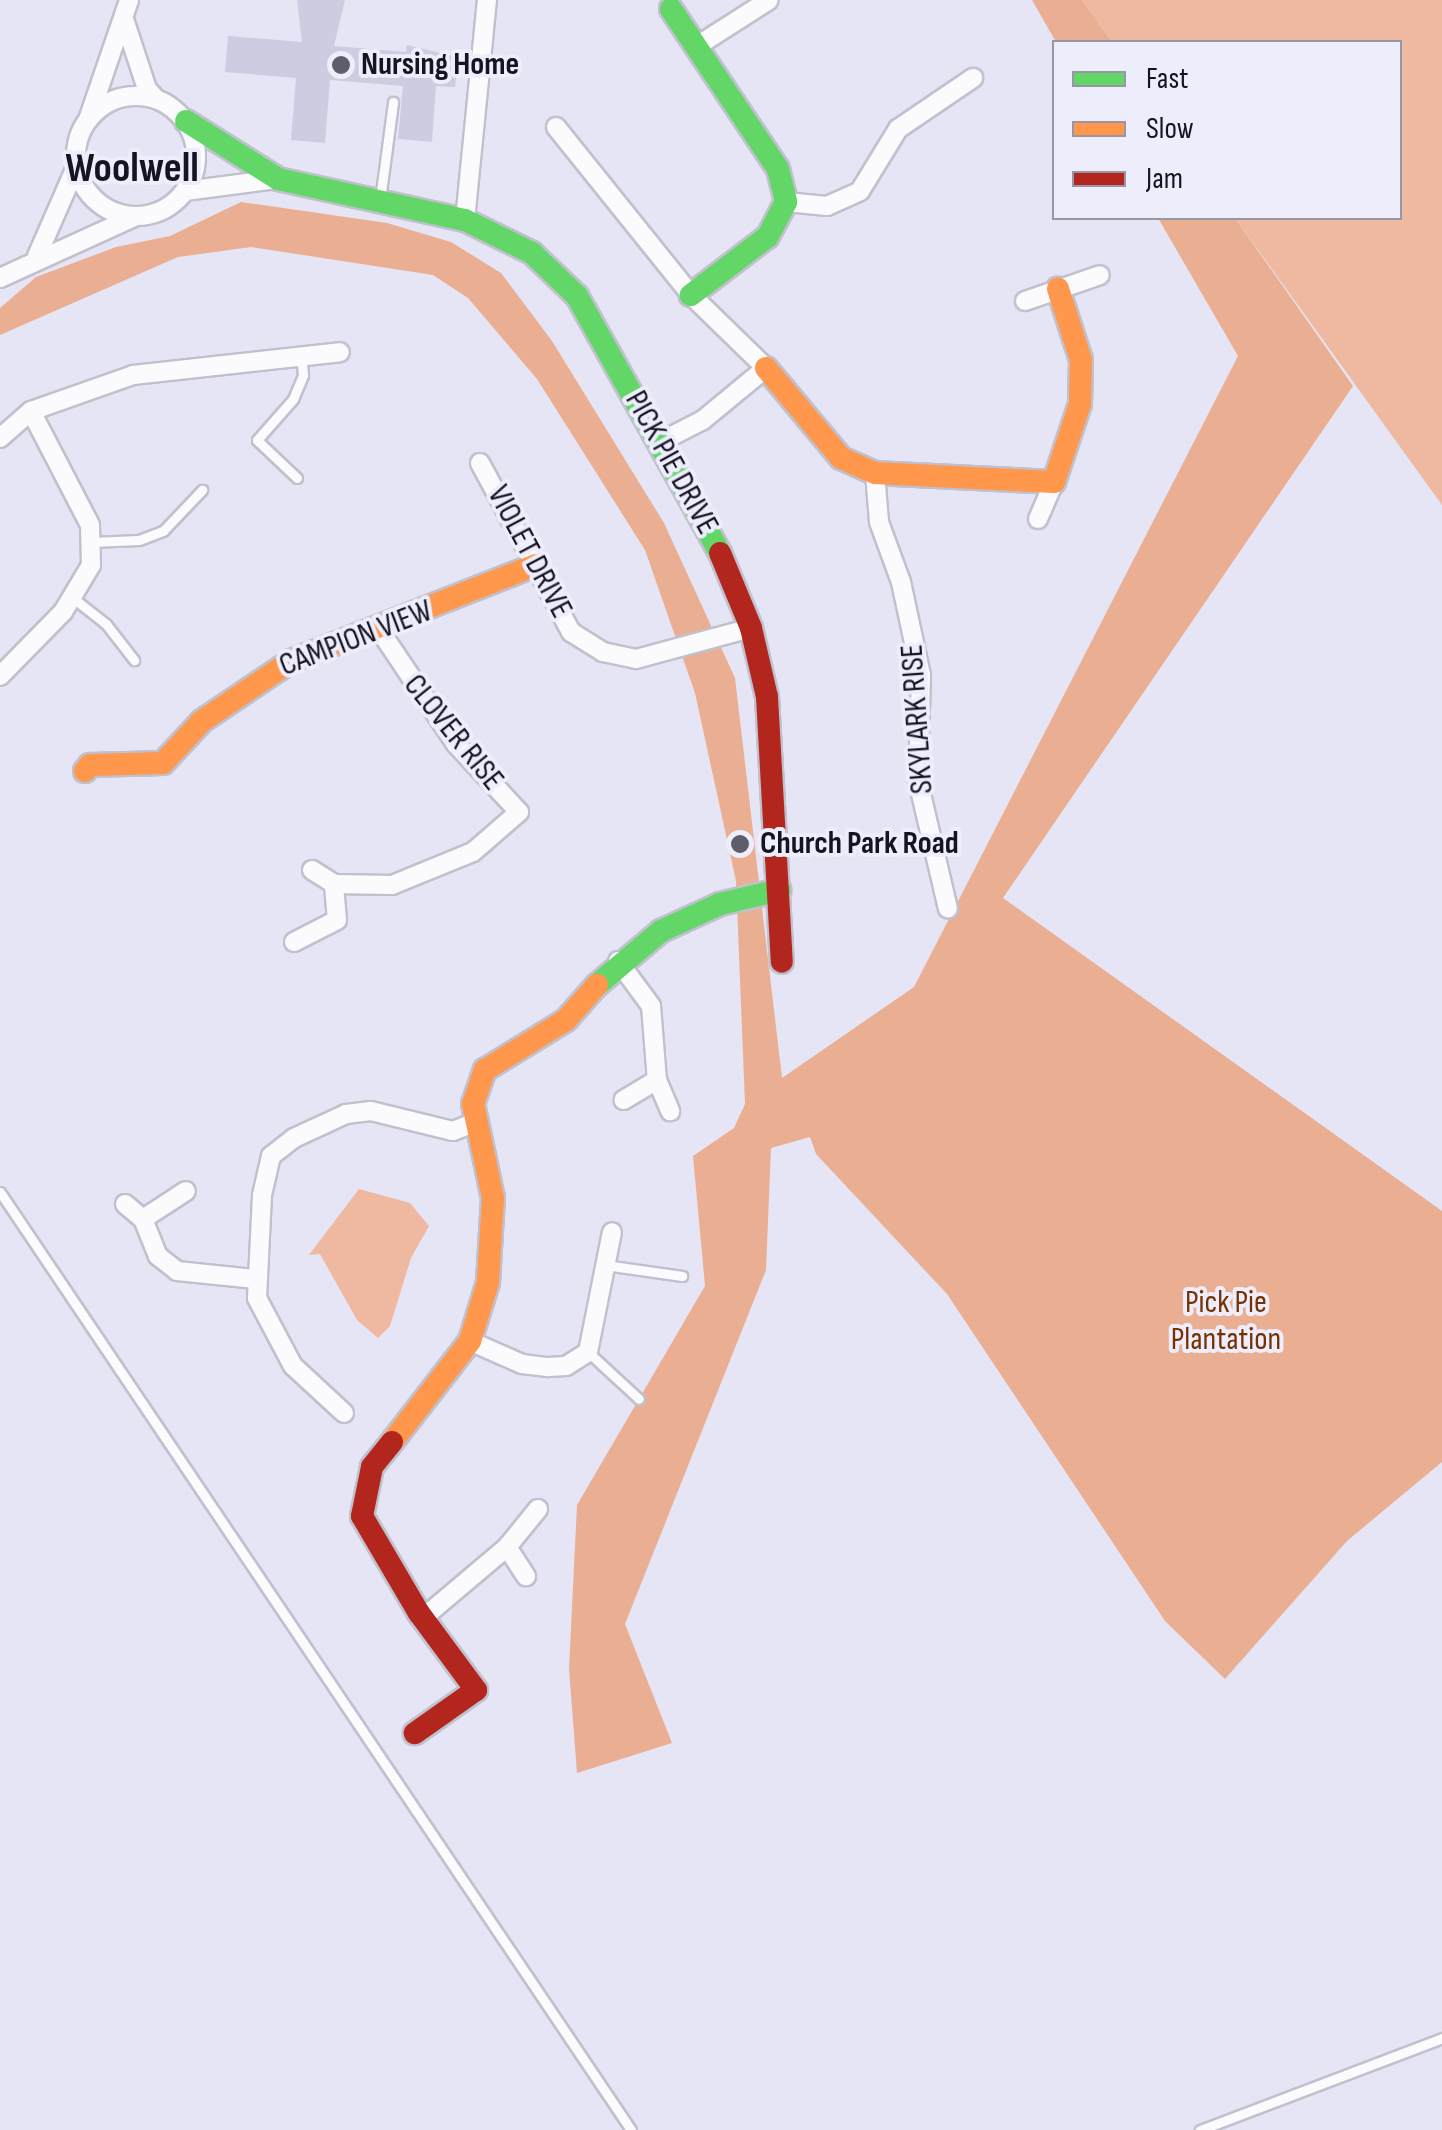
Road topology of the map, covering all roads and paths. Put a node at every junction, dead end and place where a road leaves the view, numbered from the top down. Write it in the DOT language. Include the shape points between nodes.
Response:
graph roads {
  1 [pos="129,0"];
  2 [pos="487,0"];
  3 [pos="769,0"];
  4 [pos="671,8"];
  5 [pos="125,21"];
  6 [pos="696,46"];
  7 [pos="973,78"];
  8 [pos="156,99"];
  9 [pos="393,102"];
  10 [pos="88,120"];
  11 [pos="186,121"];
  12 [pos="556,128"];
  13 [pos="77,165"];
  14 [pos="278,178"];
  15 [pos="186,191"];
  16 [pos="380,202"];
  17 [pos="786,202"];
  18 [pos="137,216"];
  19 [pos="465,220"];
  20 [pos="37,256"];
  21 [pos="1100,275"];
  22 [pos="0,278"];
  23 [pos="1058,289"];
  24 [pos="691,295"];
  25 [pos="1025,301"];
  26 [pos="340,352"];
  27 [pos="301,354"];
  28 [pos="766,368"];
  29 [pos="31,411"];
  30 [pos="0,438"];
  31 [pos="658,443"];
  32 [pos="480,463"];
  33 [pos="875,473"];
  34 [pos="297,478"];
  35 [pos="1054,482"];
  36 [pos="202,490"];
  37 [pos="1038,519"];
  38 [pos="91,542"];
  39 [pos="536,564"];
  40 [pos="73,598"];
  41 [pos="378,628"];
  42 [pos="751,628"];
  43 [pos="134,660"];
  44 [pos="0,676"];
  45 [pos="84,771"];
  46 [pos="312,870"];
  47 [pos="334,884"];
  48 [pos="779,890"];
  49 [pos="948,909"];
  50 [pos="294,942"];
  51 [pos="618,960"];
  52 [pos="782,962"];
  53 [pos="657,1080"];
  54 [pos="624,1100"];
  55 [pos="670,1111"];
  56 [pos="477,1122"];
  57 [pos="186,1191"];
  58 [pos="0,1192"];
  59 [pos="125,1204"];
  60 [pos="143,1219"];
  61 [pos="612,1232"];
  62 [pos="605,1265"];
  63 [pos="682,1276"];
  64 [pos="255,1279"];
  65 [pos="470,1341"];
  66 [pos="588,1352"];
  67 [pos="638,1399"];
  68 [pos="344,1412"];
  69 [pos="538,1510"];
  70 [pos="508,1547"];
  71 [pos="526,1576"];
  72 [pos="423,1618"];
  73 [pos="415,1734"];
  74 [pos="1442,2038"];
  75 [pos="631,2130"];
  76 [pos="1200,2130"];
  1 -- 5 [label="street"];
  2 -- 19 [label="street"];
  3 -- 6 [label="street"];
  4 -- 6 [label="street"];
  5 -- 8 [label="street" via="147,90"];
  5 -- 10 [label="street"];
  6 -- 17 [label="street" via="778,169"];
  7 -- 17 [label="street" via="898,129 860,191 827,206"];
  8 -- 10 [label="street" via="131,96 107,103"];
  8 -- 11 [label="street"];
  9 -- 16 [label="lane"];
  10 -- 13 [label="street"];
  11 -- 14 [label="street, PICK PIE DRIVE"];
  11 -- 15 [label="street" via="196,156"];
  12 -- 24 [label="street"];
  13 -- 18 [label="street" via="104,207"];
  13 -- 20 [label="street"];
  14 -- 15 [label="street, PICK PIE DRIVE"];
  14 -- 16 [label="street, PICK PIE DRIVE"];
  15 -- 18 [label="street" via="156,213"];
  16 -- 19 [label="street, PICK PIE DRIVE"];
  17 -- 24 [label="street" via="767,237"];
  18 -- 20 [label="street"];
  19 -- 31 [label="street, PICK PIE DRIVE" via="532,253 576,296"];
  20 -- 22 [label="street"];
  21 -- 23 [label="street"];
  23 -- 25 [label="street"];
  23 -- 35 [label="street" via="1080,375 1069,448"];
  24 -- 28 [label="street"];
  26 -- 27 [label="street"];
  27 -- 29 [label="street" via="133,374"];
  27 -- 34 [label="lane" via="303,375 294,399 256,440"];
  28 -- 31 [label="street" via="703,420"];
  28 -- 33 [label="street" via="841,458"];
  29 -- 30 [label="street"];
  29 -- 38 [label="street" via="90,525"];
  31 -- 42 [label="street, PICK PIE DRIVE" via="718,548"];
  32 -- 39 [label="street, VIOLET DRIVE"];
  33 -- 35 [label="street"];
  33 -- 49 [label="street, SKYLARK RISE" via="879,522 902,582 921,675 918,781"];
  35 -- 37 [label="street"];
  36 -- 38 [label="lane" via="163,531 139,540"];
  38 -- 40 [label="street" via="91,565"];
  39 -- 41 [label="street, CAMPION VIEW"];
  39 -- 42 [label="street, VIOLET DRIVE" via="571,632 603,652 636,659"];
  40 -- 43 [label="lane" via="106,624"];
  40 -- 44 [label="street"];
  41 -- 45 [label="street, CAMPION VIEW" via="250,684 163,764 90,764"];
  41 -- 47 [label="street, CLOVER RISE" via="456,744 519,812 473,852 432,874 392,885"];
  42 -- 48 [label="street, PICK PIE DRIVE" via="767,698"];
  46 -- 47 [label="street"];
  47 -- 50 [label="street" via="337,920"];
  48 -- 51 [label="street" via="720,904"];
  48 -- 52 [label="street, PICK PIE DRIVE"];
  51 -- 53 [label="street" via="651,1006"];
  51 -- 56 [label="street" via="566,1020 518,1035 485,1070 473,1104"];
  53 -- 54 [label="street"];
  53 -- 55 [label="street"];
  56 -- 64 [label="street" via="430,1129 372,1110 294,1138 272,1156"];
  56 -- 65 [label="street" via="493,1198 488,1282"];
  57 -- 60 [label="street"];
  58 -- 75 [label="lane"];
  59 -- 60 [label="street"];
  60 -- 64 [label="street" via="158,1256 177,1271"];
  61 -- 62 [label="street"];
  62 -- 63 [label="lane"];
  62 -- 66 [label="street"];
  64 -- 68 [label="street" via="278,1344"];
  65 -- 66 [label="street" via="548,1367 566,1366"];
  65 -- 72 [label="street" via="372,1467 362,1496 362,1516"];
  66 -- 67 [label="lane"];
  69 -- 70 [label="street"];
  70 -- 71 [label="street"];
  70 -- 72 [label="street"];
  72 -- 73 [label="street" via="476,1690"];
  74 -- 76 [label="lane"];
}
